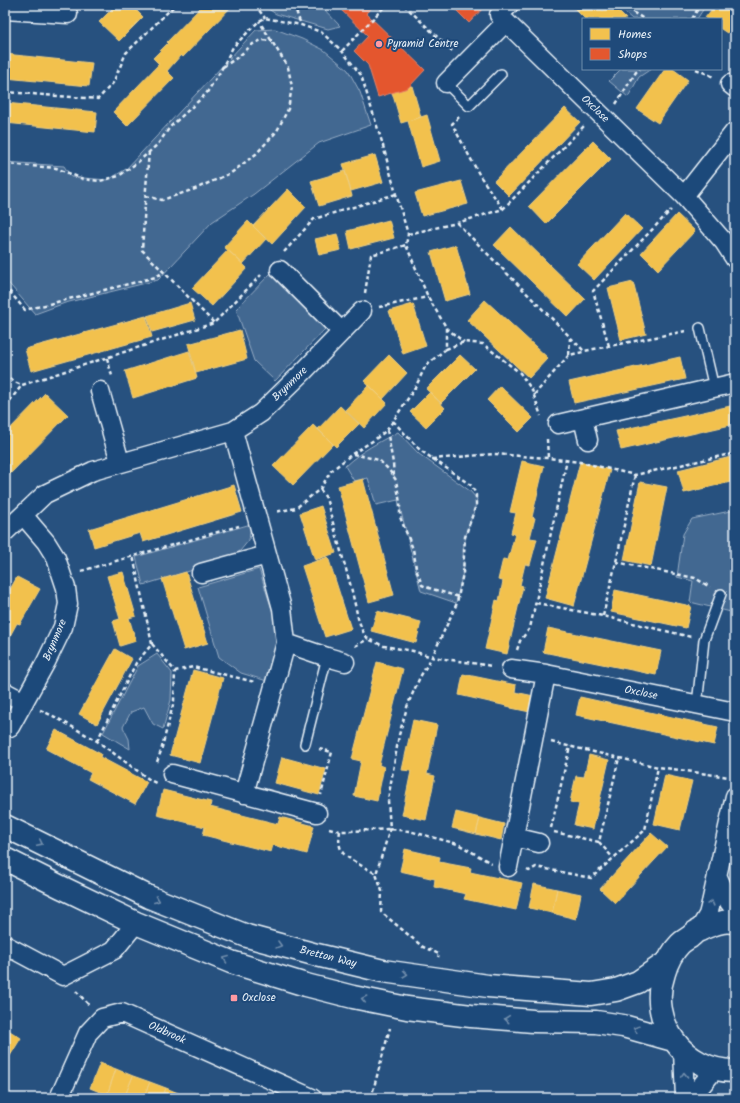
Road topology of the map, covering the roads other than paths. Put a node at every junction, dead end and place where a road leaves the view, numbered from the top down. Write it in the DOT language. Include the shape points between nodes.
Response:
graph roads {
  1 [pos="5,10"];
  2 [pos="507,13"];
  3 [pos="68,14"];
  4 [pos="501,74"];
  5 [pos="446,83"];
  6 [pos="735,131"];
  7 [pos="684,196"];
  8 [pos="735,259"];
  9 [pos="276,265"];
  10 [pos="362,311"];
  11 [pos="700,328"];
  12 [pos="342,332"];
  13 [pos="735,383"];
  14 [pos="714,388"];
  15 [pos="100,391"];
  16 [pos="583,419"];
  17 [pos="549,427"];
  18 [pos="233,431"];
  19 [pos="588,440"];
  20 [pos="120,462"];
  21 [pos="22,515"];
  22 [pos="5,532"];
  23 [pos="267,555"];
  24 [pos="201,573"];
  25 [pos="721,594"];
  26 [pos="286,643"];
  27 [pos="327,657"];
  28 [pos="345,662"];
  29 [pos="511,670"];
  30 [pos="546,674"];
  31 [pos="5,692"];
  32 [pos="24,702"];
  33 [pos="697,705"];
  34 [pos="735,712"];
  35 [pos="10,727"];
  36 [pos="305,744"];
  37 [pos="172,774"];
  38 [pos="244,794"];
  39 [pos="735,796"];
  40 [pos="317,814"];
  41 [pos="5,826"];
  42 [pos="514,837"];
  43 [pos="539,843"];
  44 [pos="5,859"];
  45 [pos="508,867"];
  46 [pos="717,876"];
  47 [pos="735,910"];
  48 [pos="735,922"];
  49 [pos="136,923"];
  50 [pos="700,930"];
  51 [pos="5,945"];
  52 [pos="667,962"];
  53 [pos="678,1046"];
  54 [pos="728,1072"];
  55 [pos="61,1098"];
  56 [pos="312,1098"];
  57 [pos="685,1098"];
  58 [pos="691,1098"];
  1 -- 3 [label="street"];
  2 -- 5 [label="street, Oxclose"];
  2 -- 7 [label="street, Oxclose" via="602,116"];
  4 -- 5 [label="lane" via="469,106"];
  6 -- 7 [label="street"];
  7 -- 8 [label="street, Oxclose" via="724,242"];
  9 -- 12 [label="street"];
  10 -- 12 [label="street, Brynmore"];
  11 -- 14 [label="lane"];
  12 -- 18 [label="street, Brynmore" via="261,413"];
  13 -- 14 [label="street"];
  14 -- 16 [label="street"];
  15 -- 20 [label="street"];
  16 -- 17 [label="street"];
  16 -- 19 [label="street"];
  18 -- 20 [label="street, Brynmore"];
  18 -- 23 [label="street"];
  20 -- 21 [label="street, Brynmore" via="93,471 45,494"];
  21 -- 22 [label="street, Brynmore"];
  21 -- 32 [label="street, Brynmore" via="46,542 56,558 63,576 68,604 63,627"];
  23 -- 24 [label="street"];
  23 -- 26 [label="street" via="282,608"];
  25 -- 33 [label="lane" via="704,640"];
  26 -- 27 [label="street"];
  26 -- 38 [label="street"];
  27 -- 28 [label="street"];
  27 -- 36 [label="lane"];
  29 -- 30 [label="street, Oxclose"];
  30 -- 33 [label="street, Oxclose"];
  30 -- 42 [label="street"];
  31 -- 32 [label="street"];
  32 -- 35 [label="street, Brynmore"];
  33 -- 34 [label="street, Oxclose"];
  37 -- 38 [label="street"];
  38 -- 40 [label="street"];
  39 -- 46 [label="street"];
  41 -- 52 [label="street, Bretton Way, one-way" via="149,897 247,936 383,971 488,986 591,994 616,990 638,982"];
  42 -- 43 [label="street"];
  42 -- 45 [label="street"];
  44 -- 49 [label="street"];
  46 -- 47 [label="street"];
  50 -- 46 [label="street, one-way" via="712,903"];
  48 -- 50 [label="street" via="723,922"];
  49 -- 51 [label="street" via="114,950 63,976"];
  53 -- 49 [label="street, one-way" via="623,1026 596,1022 533,1021 471,1016 407,1008 353,997 232,962"];
  50 -- 52 [label="street" via="680,945"];
  52 -- 53 [label="street" via="660,982 659,1002 664,1022"];
  53 -- 54 [label="street" via="695,1060 711,1068"];
  57 -- 53 [label="street, one-way"];
  54 -- 58 [label="street"];
  55 -- 56 [label="street, Oldbrook" via="88,1033 102,1018 122,1014"];
}
